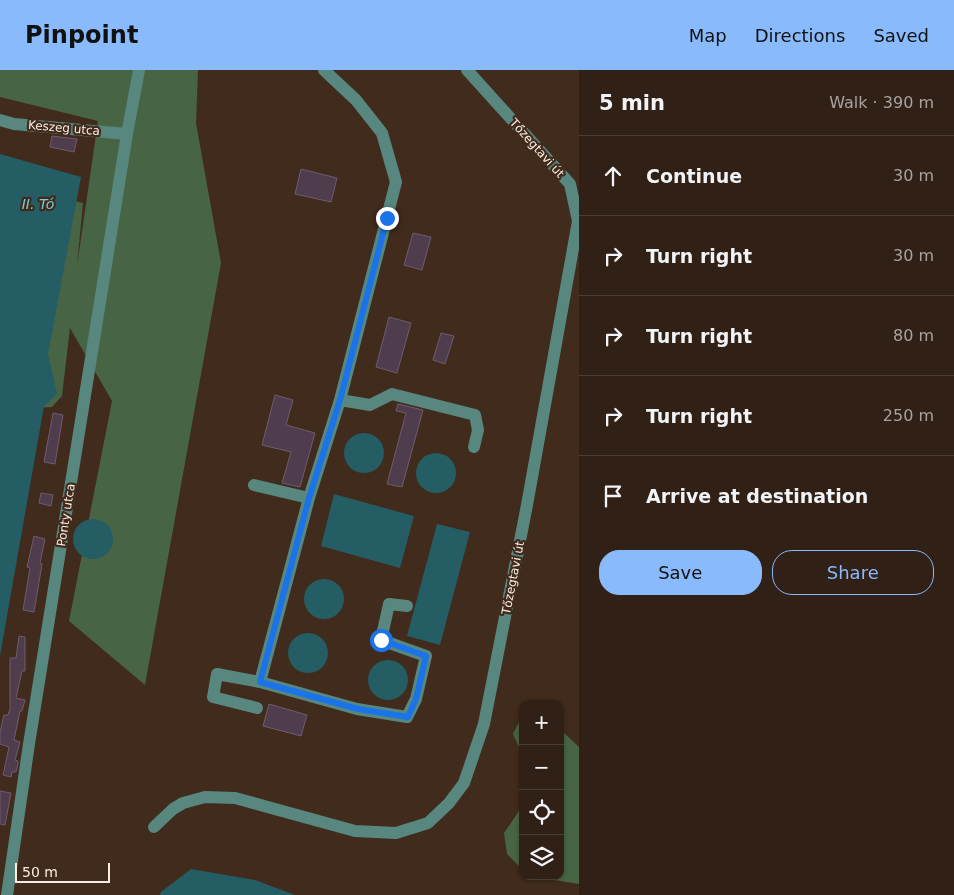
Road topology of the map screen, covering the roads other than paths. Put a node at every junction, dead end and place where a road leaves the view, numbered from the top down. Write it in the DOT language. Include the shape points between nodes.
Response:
graph roads {
  1 [pos="139,70"];
  2 [pos="324,70"];
  3 [pos="467,70"];
  4 [pos="0,120"];
  5 [pos="127,134"];
  6 [pos="340,400"];
  7 [pos="474,446"];
  8 [pos="254,485"];
  9 [pos="309,498"];
  10 [pos="407,606"];
  11 [pos="260,682"];
  12 [pos="257,708"];
  13 [pos="154,827"];
  14 [pos="7,895"];
  1 -- 5 [label="street, Ponty utca"];
  2 -- 6 [label="street" via="356,100 382,132 396,182"];
  3 -- 13 [label="street, Tőzegtavi út" via="570,184 578,220 484,724 464,783 450,803 428,823 396,833 355,831 235,798 205,797 172,809"];
  4 -- 5 [label="street, Keszeg utca"];
  5 -- 14 [label="street, Ponty utca"];
  6 -- 7 [label="street" via="370,405 392,394 475,415 478,430"];
  6 -- 9 [label="street"];
  8 -- 9 [label="street"];
  9 -- 11 [label="street"];
  10 -- 11 [label="street" via="389,604 381,640 426,656 416,699 408,717 358,709"];
  11 -- 12 [label="street" via="217,674 213,697"];
}
